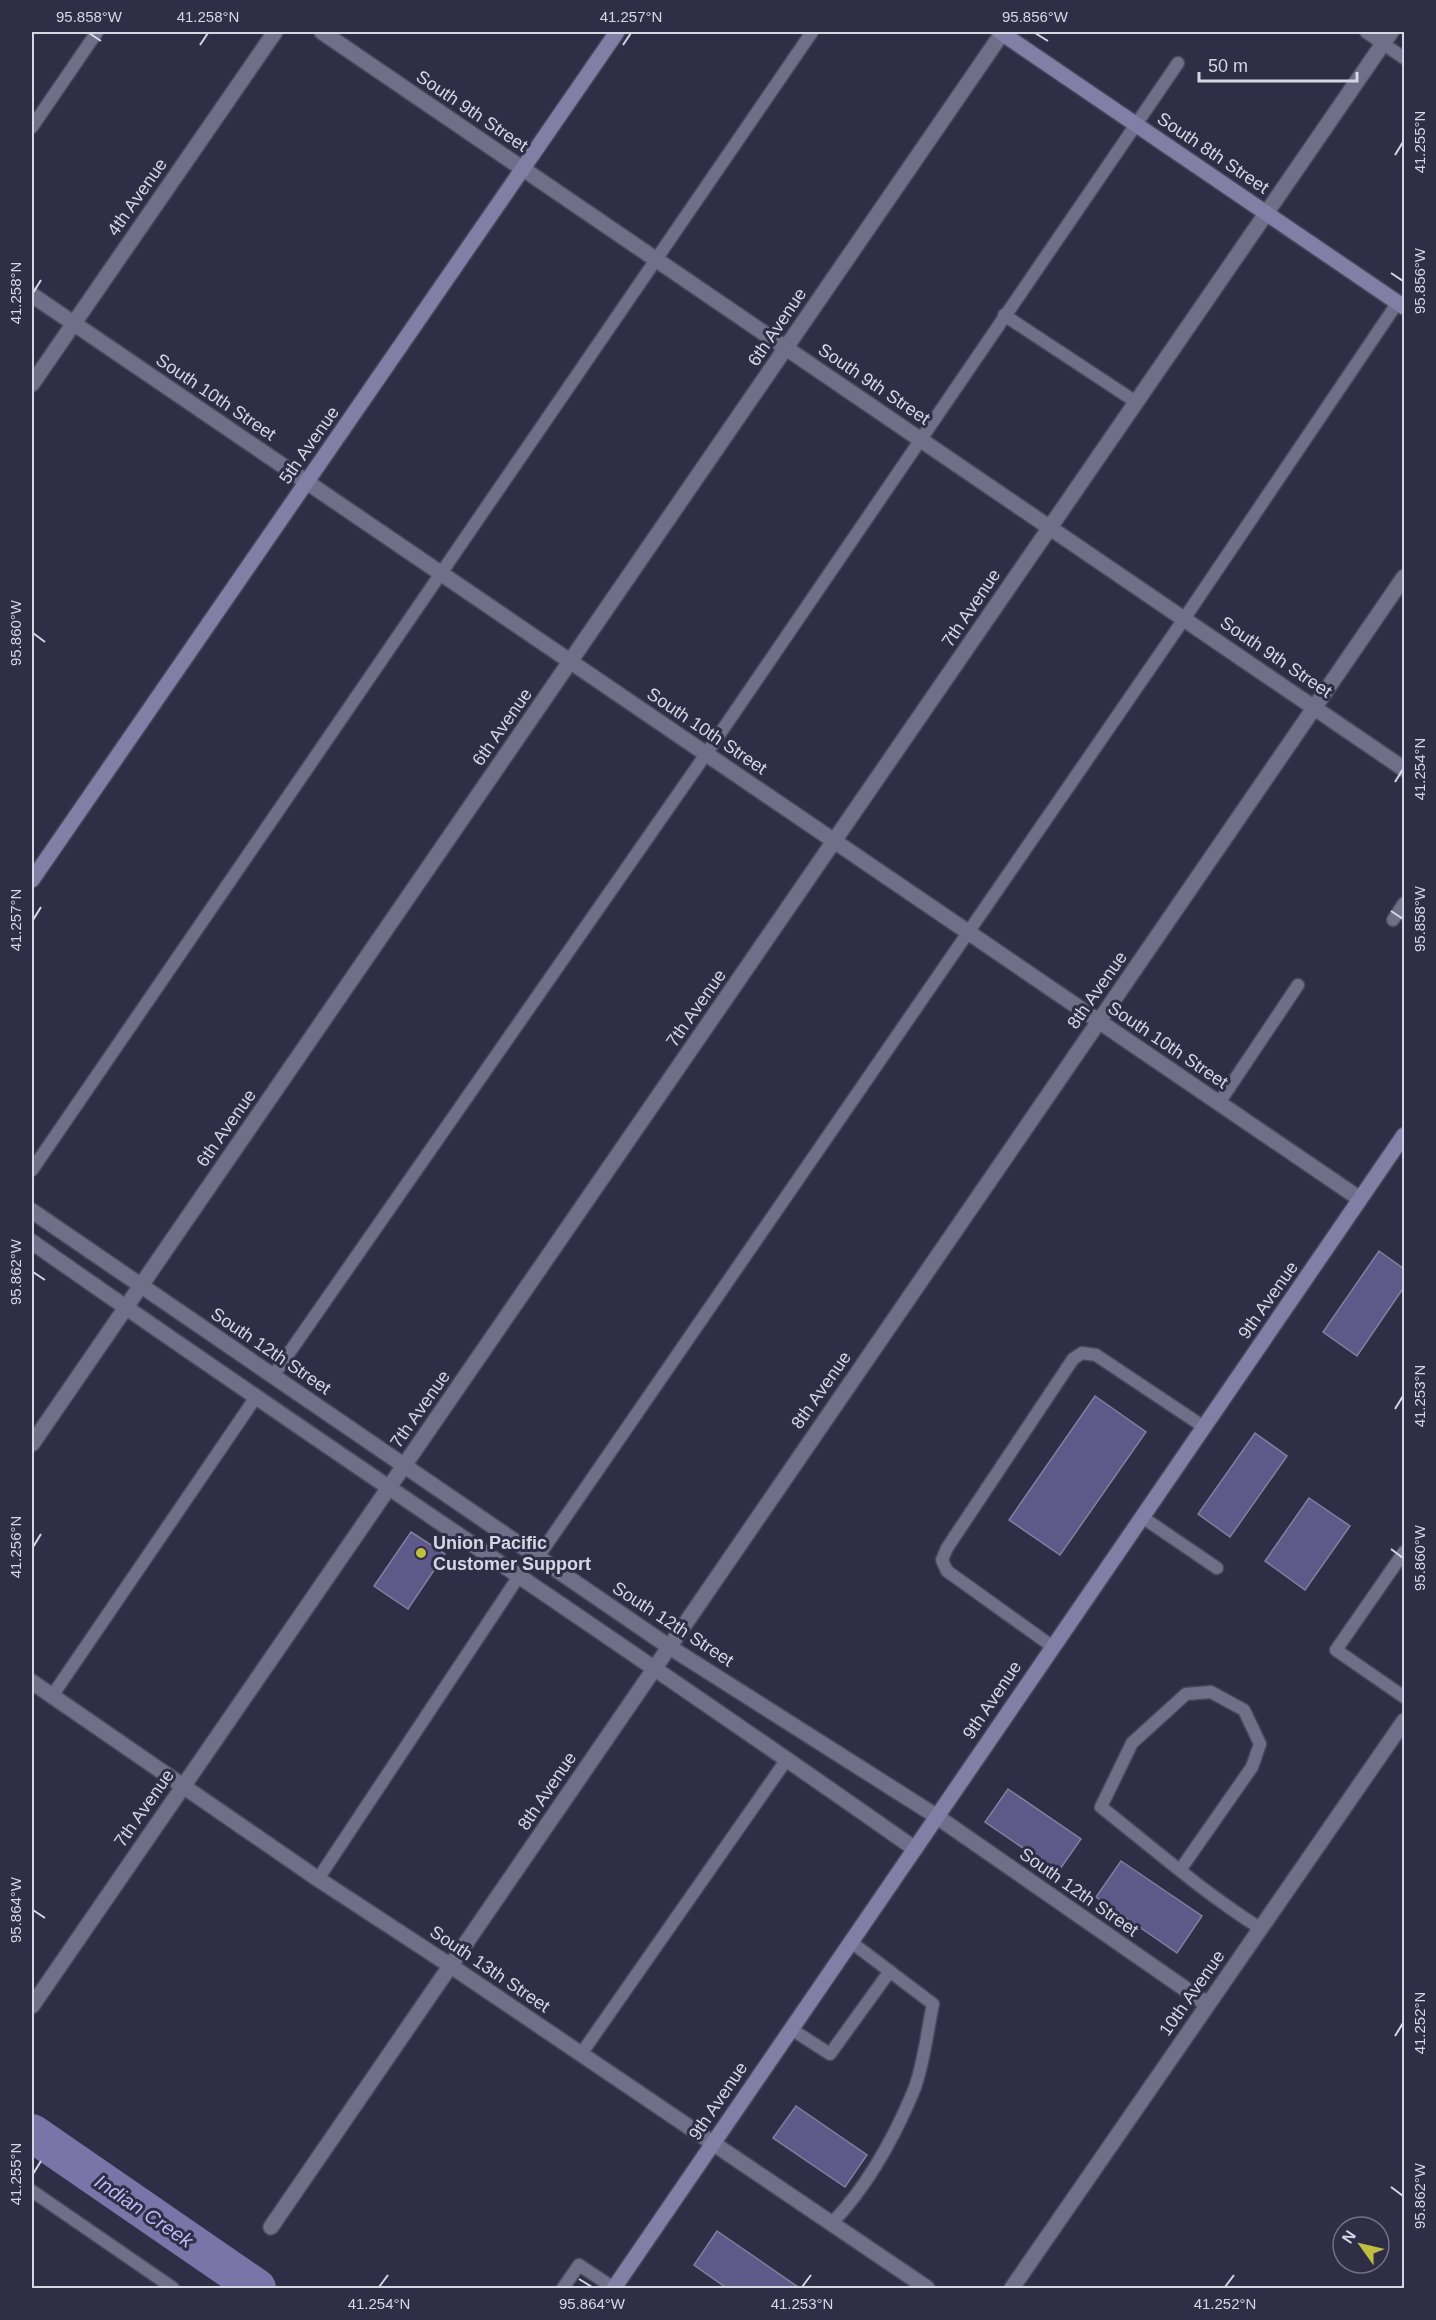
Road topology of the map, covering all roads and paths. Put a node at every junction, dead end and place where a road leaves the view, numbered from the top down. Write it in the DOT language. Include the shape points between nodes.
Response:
graph roads {
  1 [pos="97,32"];
  2 [pos="275,32"];
  3 [pos="322,32"];
  4 [pos="617,32"];
  5 [pos="812,32"];
  6 [pos="1002,32"];
  7 [pos="1366,32"];
  8 [pos="1387,37"];
  9 [pos="1404,58"];
  10 [pos="1178,63"];
  11 [pos="1135,123"];
  12 [pos="32,127"];
  13 [pos="523,169"];
  14 [pos="1266,213"];
  15 [pos="656,259"];
  16 [pos="32,295"];
  17 [pos="1401,305"];
  18 [pos="1005,315"];
  19 [pos="74,323"];
  20 [pos="787,348"];
  21 [pos="32,384"];
  22 [pos="1136,402"];
  23 [pos="920,439"];
  24 [pos="306,483"];
  25 [pos="1050,527"];
  26 [pos="441,573"];
  27 [pos="1404,577"];
  28 [pos="1184,618"];
  29 [pos="571,662"];
  30 [pos="1315,707"];
  31 [pos="706,754"];
  32 [pos="1404,770"];
  33 [pos="835,841"];
  34 [pos="32,880"];
  35 [pos="1404,903"];
  36 [pos="1393,920"];
  37 [pos="967,931"];
  38 [pos="1298,985"];
  39 [pos="1099,1021"];
  40 [pos="1219,1103"];
  41 [pos="1404,1135"];
  42 [pos="32,1170"];
  43 [pos="1360,1199"];
  44 [pos="32,1211"];
  45 [pos="32,1242"];
  46 [pos="141,1286"];
  47 [pos="126,1308"];
  48 [pos="273,1376"];
  49 [pos="256,1397"];
  50 [pos="1204,1427"];
  51 [pos="32,1444"];
  52 [pos="405,1466"];
  53 [pos="389,1489"];
  54 [pos="1142,1517"];
  55 [pos="1404,1552"];
  56 [pos="538,1557"];
  57 [pos="1217,1568"];
  58 [pos="519,1576"];
  59 [pos="668,1646"];
  60 [pos="1053,1647"];
  61 [pos="656,1667"];
  62 [pos="32,1682"];
  63 [pos="52,1696"];
  64 [pos="1404,1697"];
  65 [pos="1404,1721"];
  66 [pos="787,1759"];
  67 [pos="182,1787"];
  68 [pos="936,1816"];
  69 [pos="915,1849"];
  70 [pos="1180,1870"];
  71 [pos="318,1879"];
  72 [pos="1260,1928"];
  73 [pos="851,1942"];
  74 [pos="451,1966"];
  75 [pos="890,1971"];
  76 [pos="1207,2004"];
  77 [pos="32,2006"];
  78 [pos="791,2029"];
  79 [pos="581,2054"];
  80 [pos="712,2145"];
  81 [pos="32,2191"];
  82 [pos="831,2224"];
  83 [pos="271,2227"];
  84 [pos="614,2288"];
  85 [pos="173,2289"];
  86 [pos="563,2289"];
  87 [pos="927,2289"];
  88 [pos="1012,2289"];
  1 -- 12 [label="lane"];
  2 -- 19 [label="street, 4th Avenue"];
  3 -- 13 [label="street, South 9th Street"];
  4 -- 13 [label="street, 5th Avenue"];
  5 -- 15 [label="lane"];
  6 -- 11 [label="street, South 8th Street"];
  6 -- 20 [label="street, 6th Avenue"];
  7 -- 8 [label="lane"];
  8 -- 9 [label="lane"];
  8 -- 14 [label="street, 7th Avenue"];
  10 -- 11 [label="lane"];
  11 -- 14 [label="street, South 8th Street"];
  11 -- 18 [label="lane"];
  13 -- 15 [label="street, South 9th Street"];
  13 -- 24 [label="street, 5th Avenue"];
  14 -- 17 [label="street, South 8th Street"];
  14 -- 22 [label="street, 7th Avenue"];
  15 -- 20 [label="street, South 9th Street"];
  15 -- 26 [label="lane"];
  16 -- 19 [label="street, South 10th Street"];
  17 -- 28 [label="lane"];
  18 -- 22 [label="lane"];
  18 -- 23 [label="lane"];
  19 -- 21 [label="street, 4th Avenue"];
  19 -- 24 [label="street, South 10th Street"];
  20 -- 23 [label="street, South 9th Street"];
  20 -- 29 [label="street, 6th Avenue"];
  22 -- 25 [label="street, 7th Avenue"];
  23 -- 25 [label="street, South 9th Street"];
  23 -- 31 [label="lane"];
  24 -- 26 [label="street, South 10th Street"];
  24 -- 34 [label="street, 5th Avenue"];
  25 -- 28 [label="street, South 9th Street"];
  25 -- 33 [label="street, 7th Avenue"];
  26 -- 29 [label="street, South 10th Street"];
  26 -- 42 [label="lane"];
  27 -- 30 [label="street, 8th Avenue"];
  28 -- 30 [label="street, South 9th Street"];
  28 -- 37 [label="lane"];
  29 -- 31 [label="street, South 10th Street"];
  29 -- 46 [label="street, 6th Avenue"];
  30 -- 32 [label="street, South 9th Street"];
  30 -- 39 [label="street, 8th Avenue"];
  31 -- 33 [label="street, South 10th Street"];
  31 -- 48 [label="lane"];
  33 -- 37 [label="street, South 10th Street"];
  33 -- 52 [label="street, 7th Avenue"];
  35 -- 36 [label="lane"];
  37 -- 39 [label="street, South 10th Street"];
  37 -- 56 [label="lane"];
  38 -- 40 [label="lane"];
  39 -- 40 [label="street, South 10th Street"];
  39 -- 59 [label="street, 8th Avenue"];
  40 -- 43 [label="street, South 10th Street"];
  41 -- 43 [label="street, 9th Avenue"];
  43 -- 50 [label="street, 9th Avenue"];
  44 -- 46 [label="street, South 12th Street"];
  45 -- 47 [label="street"];
  46 -- 47 [label="street, 6th Avenue"];
  46 -- 48 [label="street, South 12th Street"];
  47 -- 49 [label="street"];
  47 -- 51 [label="street, 6th Avenue"];
  48 -- 52 [label="street, South 12th Street"];
  49 -- 53 [label="street"];
  49 -- 63 [label="lane"];
  50 -- 54 [label="street, 9th Avenue"];
  50 -- 60 [label="lane" via="1096,1355 1082,1353 1073,1359 942,1560 947,1571"];
  52 -- 53 [label="street, 7th Avenue"];
  52 -- 56 [label="street, South 12th Street"];
  53 -- 58 [label="street"];
  53 -- 67 [label="street, 7th Avenue"];
  54 -- 57 [label="lane"];
  54 -- 60 [label="street, 9th Avenue"];
  55 -- 64 [label="lane" via="1336,1650"];
  56 -- 59 [label="street, South 12th Street"];
  58 -- 61 [label="street"];
  58 -- 71 [label="lane"];
  59 -- 61 [label="street, 8th Avenue"];
  59 -- 68 [label="street, South 12th Street"];
  60 -- 68 [label="street, 9th Avenue"];
  61 -- 66 [label="street"];
  61 -- 74 [label="street, 8th Avenue"];
  62 -- 63 [label="street, South 13th Street"];
  63 -- 67 [label="street, South 13th Street"];
  65 -- 72 [label="street, 10th Avenue"];
  66 -- 69 [label="street"];
  66 -- 79 [label="lane"];
  67 -- 71 [label="street, South 13th Street"];
  67 -- 77 [label="street, 7th Avenue"];
  68 -- 69 [label="street, 9th Avenue"];
  68 -- 76 [label="street, South 12th Street"];
  69 -- 73 [label="street, 9th Avenue"];
  70 -- 70 [label="lane" via="1101,1808 1132,1743 1186,1694 1211,1692 1244,1710 1260,1744 1252,1767"];
  70 -- 72 [label="lane"];
  71 -- 74 [label="street, South 13th Street"];
  72 -- 76 [label="street, 10th Avenue"];
  73 -- 75 [label="lane"];
  73 -- 78 [label="street, 9th Avenue"];
  74 -- 79 [label="street, South 13th Street"];
  74 -- 83 [label="street, 8th Avenue"];
  75 -- 78 [label="lane" via="830,2054"];
  75 -- 82 [label="lane" via="933,2004 924,2049 914,2089 883,2153 853,2202"];
  76 -- 88 [label="street, 10th Avenue"];
  78 -- 80 [label="street, 9th Avenue"];
  79 -- 80 [label="street, South 13th Street"];
  80 -- 82 [label="street, South 13th Street"];
  80 -- 84 [label="street, 9th Avenue"];
  81 -- 85 [label="lane"];
  82 -- 87 [label="street, South 13th Street"];
  84 -- 86 [label="lane" via="579,2265"];
}
